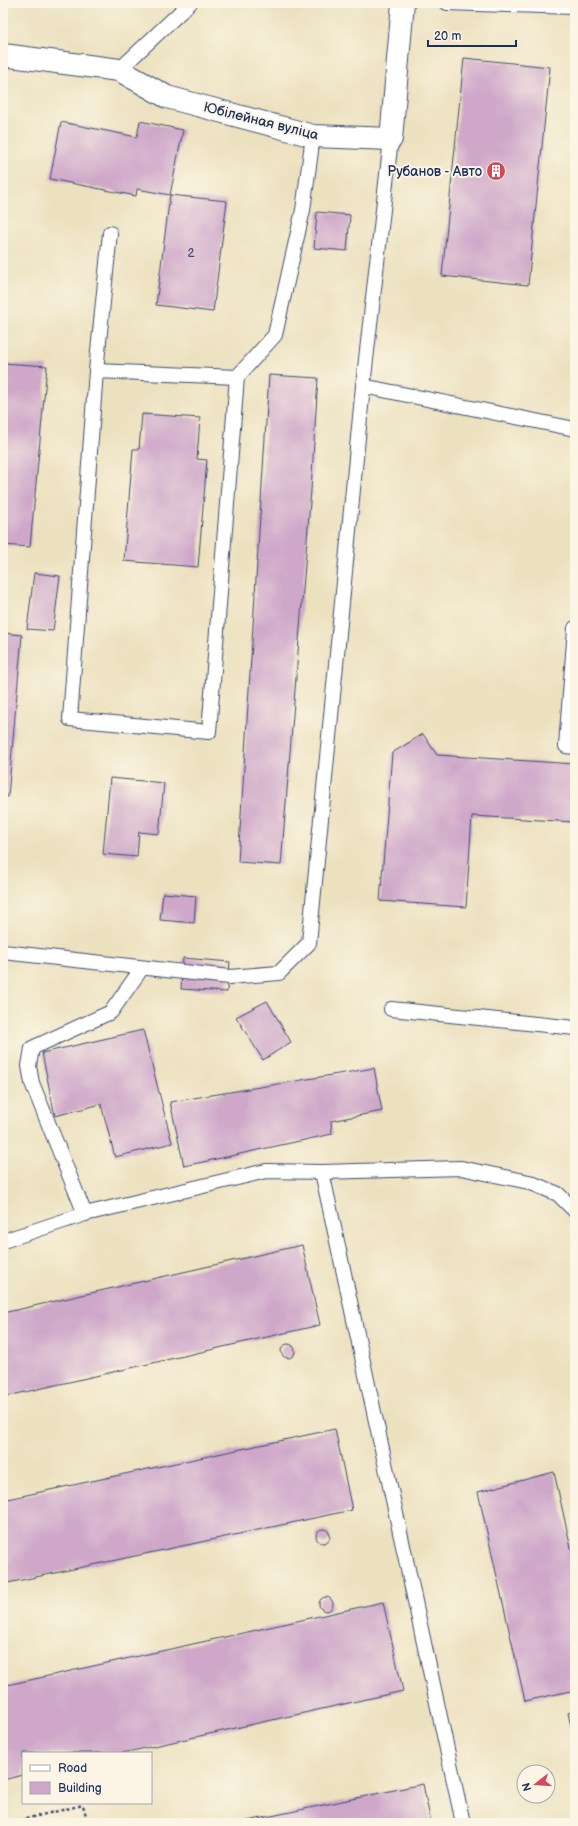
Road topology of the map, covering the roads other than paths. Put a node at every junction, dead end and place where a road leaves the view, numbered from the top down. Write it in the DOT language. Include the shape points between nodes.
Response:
graph roads {
  1 [pos="190,3"];
  2 [pos="403,3"];
  3 [pos="447,3"];
  4 [pos="575,7"];
  5 [pos="3,55"];
  6 [pos="119,70"];
  7 [pos="313,136"];
  8 [pos="391,138"];
  9 [pos="110,233"];
  10 [pos="96,371"];
  11 [pos="238,377"];
  12 [pos="363,386"];
  13 [pos="575,429"];
  14 [pos="575,628"];
  15 [pos="575,747"];
  16 [pos="3,952"];
  17 [pos="142,968"];
  18 [pos="391,1009"];
  19 [pos="575,1028"];
  20 [pos="322,1172"];
  21 [pos="575,1211"];
  22 [pos="85,1214"];
  23 [pos="3,1241"];
  24 [pos="463,1823"];
  1 -- 6 [label="lane"];
  2 -- 8 [label="street"];
  3 -- 4 [label="lane"];
  5 -- 6 [label="street, Юбілейная вуліца"];
  6 -- 7 [label="street, Юбілейная вуліца" via="167,97"];
  7 -- 8 [label="street, Юбілейная вуліца"];
  7 -- 11 [label="lane" via="303,210 275,335"];
  8 -- 12 [label="lane"];
  9 -- 10 [label="lane"];
  10 -- 11 [label="lane"];
  10 -- 11 [label="lane" via="70,719 209,732"];
  12 -- 13 [label="lane"];
  12 -- 17 [label="lane" via="309,943 278,973 228,977"];
  14 -- 15 [label="lane" via="566,746"];
  16 -- 17 [label="lane"];
  17 -- 22 [label="lane" via="110,1012 32,1048 29,1066 32,1083"];
  18 -- 19 [label="lane"];
  20 -- 21 [label="lane" via="461,1168 529,1182 558,1194"];
  20 -- 22 [label="lane" via="266,1171"];
  20 -- 24 [label="lane"];
  22 -- 23 [label="lane"];
}
